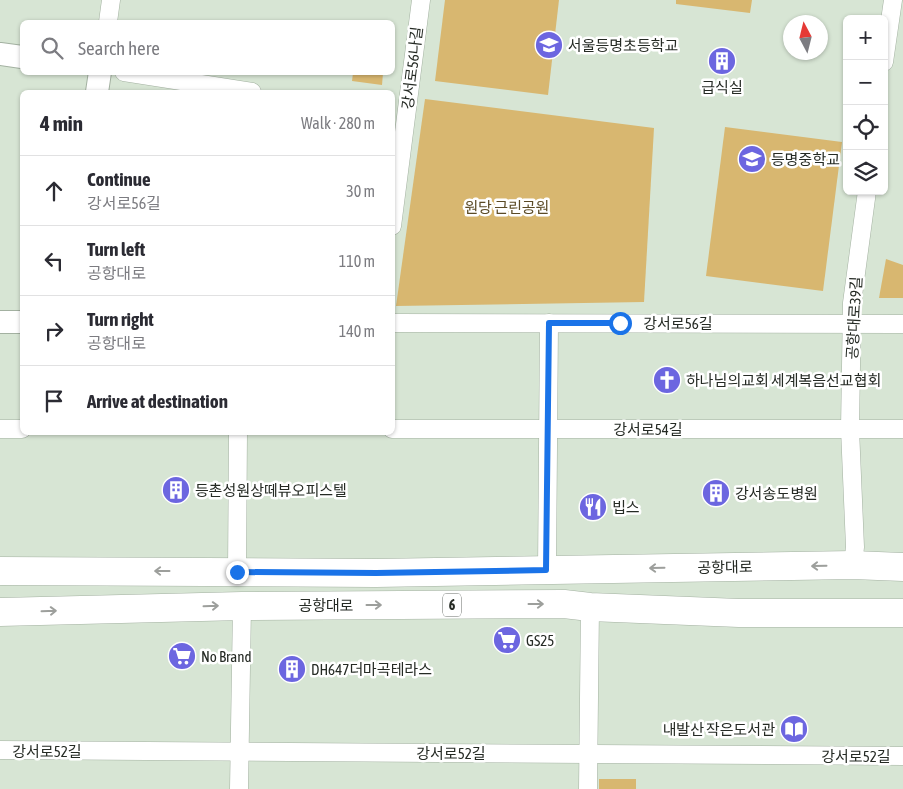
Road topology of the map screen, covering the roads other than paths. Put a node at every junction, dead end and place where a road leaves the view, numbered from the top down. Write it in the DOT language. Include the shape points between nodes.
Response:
graph roads {
  1 [pos="108,0"];
  2 [pos="421,0"];
  3 [pos="893,0"];
  4 [pos="108,20"];
  5 [pos="0,54"];
  6 [pos="20,57"];
  7 [pos="884,60"];
  8 [pos="100,75"];
  9 [pos="143,75"];
  10 [pos="97,90"];
  11 [pos="239,90"];
  12 [pos="399,115"];
  13 [pos="395,178"];
  14 [pos="866,195"];
  15 [pos="0,322"];
  16 [pos="20,322"];
  17 [pos="395,323"];
  18 [pos="549,323"];
  19 [pos="852,324"];
  20 [pos="903,324"];
  21 [pos="0,429"];
  22 [pos="20,429"];
  23 [pos="395,429"];
  24 [pos="548,429"];
  25 [pos="850,429"];
  26 [pos="903,429"];
  27 [pos="238,435"];
  28 [pos="853,565"];
  29 [pos="903,567"];
  30 [pos="546,570"];
  31 [pos="0,571"];
  32 [pos="237,572"];
  33 [pos="242,606"];
  34 [pos="590,608"];
  35 [pos="0,612"];
  36 [pos="903,613"];
  37 [pos="0,750"];
  38 [pos="240,752"];
  39 [pos="587,754"];
  40 [pos="903,756"];
  41 [pos="240,789"];
  42 [pos="588,789"];
  1 -- 4 [label="street"];
  2 -- 12 [label="street, 강서로56나길"];
  3 -- 7 [label="street"];
  5 -- 6 [label="street"];
  8 -- 10 [label="street"];
  9 -- 11 [label="street"];
  12 -- 13 [label="street, 강서로56나길"];
  14 -- 19 [label="street, 공항대로39길"];
  15 -- 16 [label="street"];
  17 -- 18 [label="street, 강서로56길"];
  18 -- 19 [label="street, 강서로56길"];
  18 -- 24 [label="street"];
  19 -- 20 [label="street, 강서로56길"];
  19 -- 25 [label="street, 공항대로39길"];
  21 -- 22 [label="street"];
  23 -- 24 [label="street, 강서로54길"];
  24 -- 25 [label="street, 강서로54길"];
  24 -- 30 [label="street"];
  25 -- 26 [label="street, 강서로54길"];
  25 -- 28 [label="street, 공항대로39길"];
  27 -- 32 [label="street"];
  28 -- 29 [label="main road, 공항대로 / 6"];
  28 -- 30 [label="main road, 공항대로 / 6, one-way"];
  30 -- 32 [label="main road, 공항대로 / 6"];
  32 -- 31 [label="main road, 공항대로 / 6, one-way"];
  33 -- 34 [label="main road, 공항대로 / 6, one-way" via="564,604"];
  35 -- 33 [label="main road, 공항대로 / 6, one-way"];
  33 -- 38 [label="street"];
  34 -- 36 [label="main road, 공항대로 / 6" via="738,613"];
  34 -- 39 [label="street"];
  37 -- 38 [label="street, 강서로52길"];
  38 -- 39 [label="street, 강서로52길"];
  38 -- 41 [label="street"];
  39 -- 40 [label="street, 강서로52길"];
  39 -- 42 [label="street"];
}
